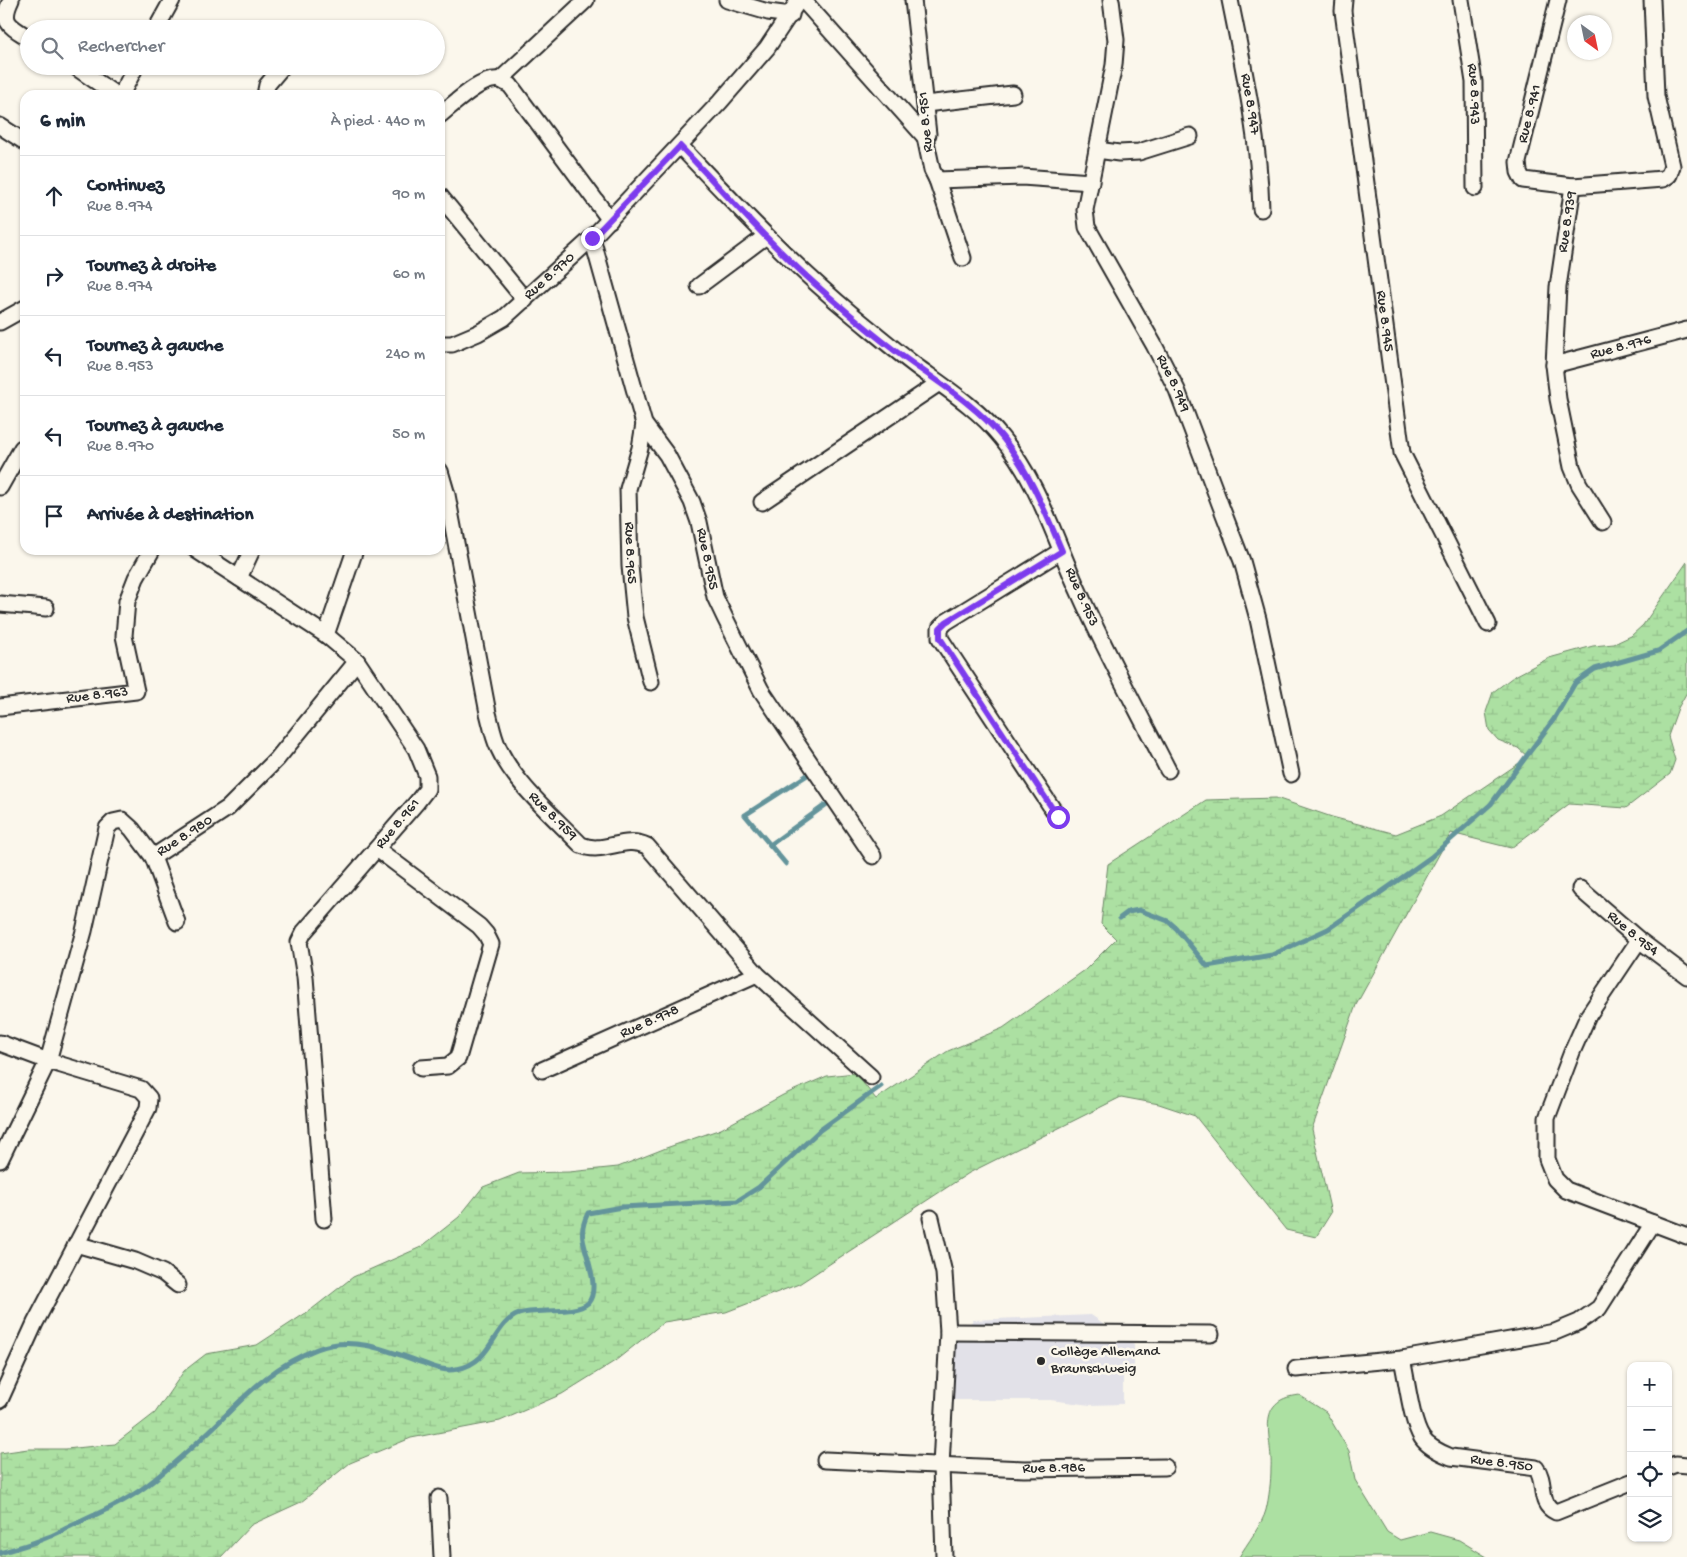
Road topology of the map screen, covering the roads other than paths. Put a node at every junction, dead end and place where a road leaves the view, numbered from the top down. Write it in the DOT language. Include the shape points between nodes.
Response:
graph roads {
  1 [pos="11,0"];
  2 [pos="172,0"];
  3 [pos="586,0"];
  4 [pos="727,0"];
  5 [pos="801,0"];
  6 [pos="913,0"];
  7 [pos="1111,0"];
  8 [pos="1230,0"];
  9 [pos="1344,0"];
  10 [pos="1461,0"];
  11 [pos="1558,0"];
  12 [pos="1652,0"];
  13 [pos="767,6"];
  14 [pos="791,15"];
  15 [pos="161,20"];
  16 [pos="20,32"];
  17 [pos="87,75"];
  18 [pos="131,75"];
  19 [pos="275,75"];
  20 [pos="500,80"];
  21 [pos="109,90"];
  22 [pos="124,90"];
  23 [pos="266,90"];
  24 [pos="1013,94"];
  25 [pos="925,104"];
  26 [pos="445,111"];
  27 [pos="0,126"];
  28 [pos="1190,136"];
  29 [pos="925,137"];
  30 [pos="20,139"];
  31 [pos="680,146"];
  32 [pos="1097,150"];
  33 [pos="937,180"];
  34 [pos="1091,182"];
  35 [pos="1573,186"];
  36 [pos="1475,188"];
  37 [pos="445,202"];
  38 [pos="1261,209"];
  39 [pos="610,220"];
  40 [pos="766,236"];
  41 [pos="592,238"];
  42 [pos="963,258"];
  43 [pos="699,286"];
  44 [pos="526,300"];
  45 [pos="20,310"];
  46 [pos="2,318"];
  47 [pos="1687,330"];
  48 [pos="445,344"];
  49 [pos="1554,365"];
  50 [pos="939,383"];
  51 [pos="644,424"];
  52 [pos="20,452"];
  53 [pos="0,487"];
  54 [pos="445,488"];
  55 [pos="762,502"];
  56 [pos="1603,522"];
  57 [pos="1062,551"];
  58 [pos="149,555"];
  59 [pos="204,555"];
  60 [pos="250,555"];
  61 [pos="353,555"];
  62 [pos="239,578"];
  63 [pos="0,604"];
  64 [pos="46,608"];
  65 [pos="1488,624"];
  66 [pos="326,635"];
  67 [pos="357,661"];
  68 [pos="651,682"];
  69 [pos="0,709"];
  70 [pos="1168,770"];
  71 [pos="1291,774"];
  72 [pos="1058,817"];
  73 [pos="377,849"];
  74 [pos="873,856"];
  75 [pos="153,857"];
  76 [pos="1580,889"];
  77 [pos="178,922"];
  78 [pos="1639,940"];
  79 [pos="757,974"];
  80 [pos="1687,976"];
  81 [pos="0,1043"];
  82 [pos="48,1062"];
  83 [pos="421,1068"];
  84 [pos="542,1070"];
  85 [pos="871,1078"];
  86 [pos="0,1160"];
  87 [pos="931,1218"];
  88 [pos="324,1219"];
  89 [pos="1653,1223"];
  90 [pos="1687,1236"];
  91 [pos="76,1244"];
  92 [pos="178,1285"];
  93 [pos="948,1332"];
  94 [pos="1211,1334"];
  95 [pos="1402,1358"];
  96 [pos="1296,1369"];
  97 [pos="0,1400"];
  98 [pos="826,1460"];
  99 [pos="1687,1464"];
  100 [pos="941,1466"];
  101 [pos="1672,1466"];
  102 [pos="1165,1467"];
  103 [pos="1627,1484"];
  104 [pos="439,1498"];
  105 [pos="442,1557"];
  106 [pos="944,1557"];
  1 -- 16 [label="street" via="5,13 7,21"];
  2 -- 15 [label="street"];
  3 -- 20 [label="street"];
  4 -- 13 [label="street"];
  5 -- 14 [label="street, Rue 8.970"];
  5 -- 29 [label="street"];
  6 -- 25 [label="street, Rue 8.951"];
  7 -- 32 [label="street, Rue 8.949" via="1116,40 1114,65"];
  8 -- 38 [label="street, Rue 8.947" via="1254,119"];
  9 -- 65 [label="street, Rue 8.945" via="1402,452"];
  10 -- 36 [label="street, Rue 8.943" via="1474,82"];
  11 -- 35 [label="street, Rue 8.941" via="1518,162 1524,180"];
  12 -- 35 [label="street, Rue 8.939" via="1656,96 1672,166 1670,174 1663,179"];
  13 -- 14 [label="street"];
  14 -- 31 [label="street, Rue 8.970" via="767,48"];
  17 -- 21 [label="street"];
  18 -- 22 [label="street"];
  19 -- 23 [label="street"];
  20 -- 26 [label="street" via="480,84"];
  20 -- 39 [label="street" via="510,86"];
  24 -- 25 [label="street"];
  25 -- 29 [label="street, Rue 8.951" via="928,134"];
  27 -- 30 [label="street"];
  28 -- 32 [label="street" via="1139,152"];
  29 -- 33 [label="street, Rue 8.951"];
  31 -- 39 [label="street, Rue 8.970"];
  31 -- 40 [label="street, Rue 8.953"];
  32 -- 34 [label="street, Rue 8.949"];
  33 -- 34 [label="street" via="1022,177"];
  33 -- 42 [label="street, Rue 8.951"];
  34 -- 71 [label="street, Rue 8.949" via="1085,210 1087,227 1177,390 1242,561 1258,619"];
  35 -- 49 [label="street, Rue 8.939" via="1558,287"];
  37 -- 44 [label="street"];
  39 -- 41 [label="street, Rue 8.970"];
  40 -- 43 [label="street"];
  40 -- 50 [label="street, Rue 8.953" via="814,284"];
  41 -- 44 [label="street, Rue 8.970"];
  41 -- 51 [label="street, Rue 8.955"];
  44 -- 48 [label="street, Rue 8.970" via="478,333"];
  45 -- 46 [label="street"];
  47 -- 49 [label="street, Rue 8.976"];
  49 -- 56 [label="street, Rue 8.939" via="1572,467"];
  50 -- 55 [label="street"];
  50 -- 57 [label="street, Rue 8.953" via="982,416 1019,461"];
  51 -- 68 [label="street, Rue 8.965" via="628,489 630,566 634,617"];
  51 -- 74 [label="street, Rue 8.955" via="667,454 692,502 715,597 761,690"];
  52 -- 53 [label="street"];
  54 -- 79 [label="street, Rue 8.959" via="488,713 498,746 511,769 581,845 590,849 627,842 648,846"];
  57 -- 70 [label="street, Rue 8.953" via="1078,592"];
  57 -- 72 [label="street" via="940,628 940,638"];
  58 -- 69 [label="street, Rue 8.963" via="127,601 124,636 136,690"];
  59 -- 62 [label="street, Rue 8.961"];
  60 -- 62 [label="street"];
  61 -- 66 [label="street"];
  62 -- 66 [label="street, Rue 8.961"];
  63 -- 64 [label="street"];
  66 -- 67 [label="street, Rue 8.961"];
  67 -- 73 [label="street, Rue 8.961" via="416,749 427,776 426,789"];
  67 -- 75 [label="street, Rue 8.980" via="277,759 228,808"];
  73 -- 83 [label="street" via="479,926 491,944 458,1058 448,1066"];
  73 -- 88 [label="street, Rue 8.961" via="304,932 299,942 306,977"];
  75 -- 77 [label="street"];
  75 -- 82 [label="street, Rue 8.980" via="122,820 107,828 84,931"];
  76 -- 78 [label="street, Rue 8.954"];
  78 -- 80 [label="street, Rue 8.954"];
  78 -- 89 [label="street" via="1588,1016 1572,1052 1547,1118 1548,1159 1555,1179 1566,1190"];
  79 -- 84 [label="street, Rue 8.978"];
  79 -- 85 [label="street, Rue 8.959"];
  81 -- 82 [label="street"];
  82 -- 86 [label="street"];
  82 -- 91 [label="street" via="141,1089 149,1098 148,1108"];
  87 -- 93 [label="street" via="944,1273"];
  89 -- 90 [label="street"];
  89 -- 95 [label="street" via="1599,1308 1579,1322 1555,1332"];
  91 -- 92 [label="street" via="135,1261 163,1273"];
  91 -- 97 [label="street"];
  93 -- 94 [label="street"];
  93 -- 100 [label="street"];
  95 -- 96 [label="street"];
  95 -- 103 [label="street, Rue 8.950" via="1416,1425 1423,1439 1441,1453 1536,1468 1541,1474 1544,1501 1549,1509 1556,1512"];
  98 -- 100 [label="street, Rue 8.986"];
  99 -- 101 [label="street"];
  100 -- 102 [label="street, Rue 8.986" via="1024,1469"];
  100 -- 106 [label="street"];
  104 -- 105 [label="street"];
}
